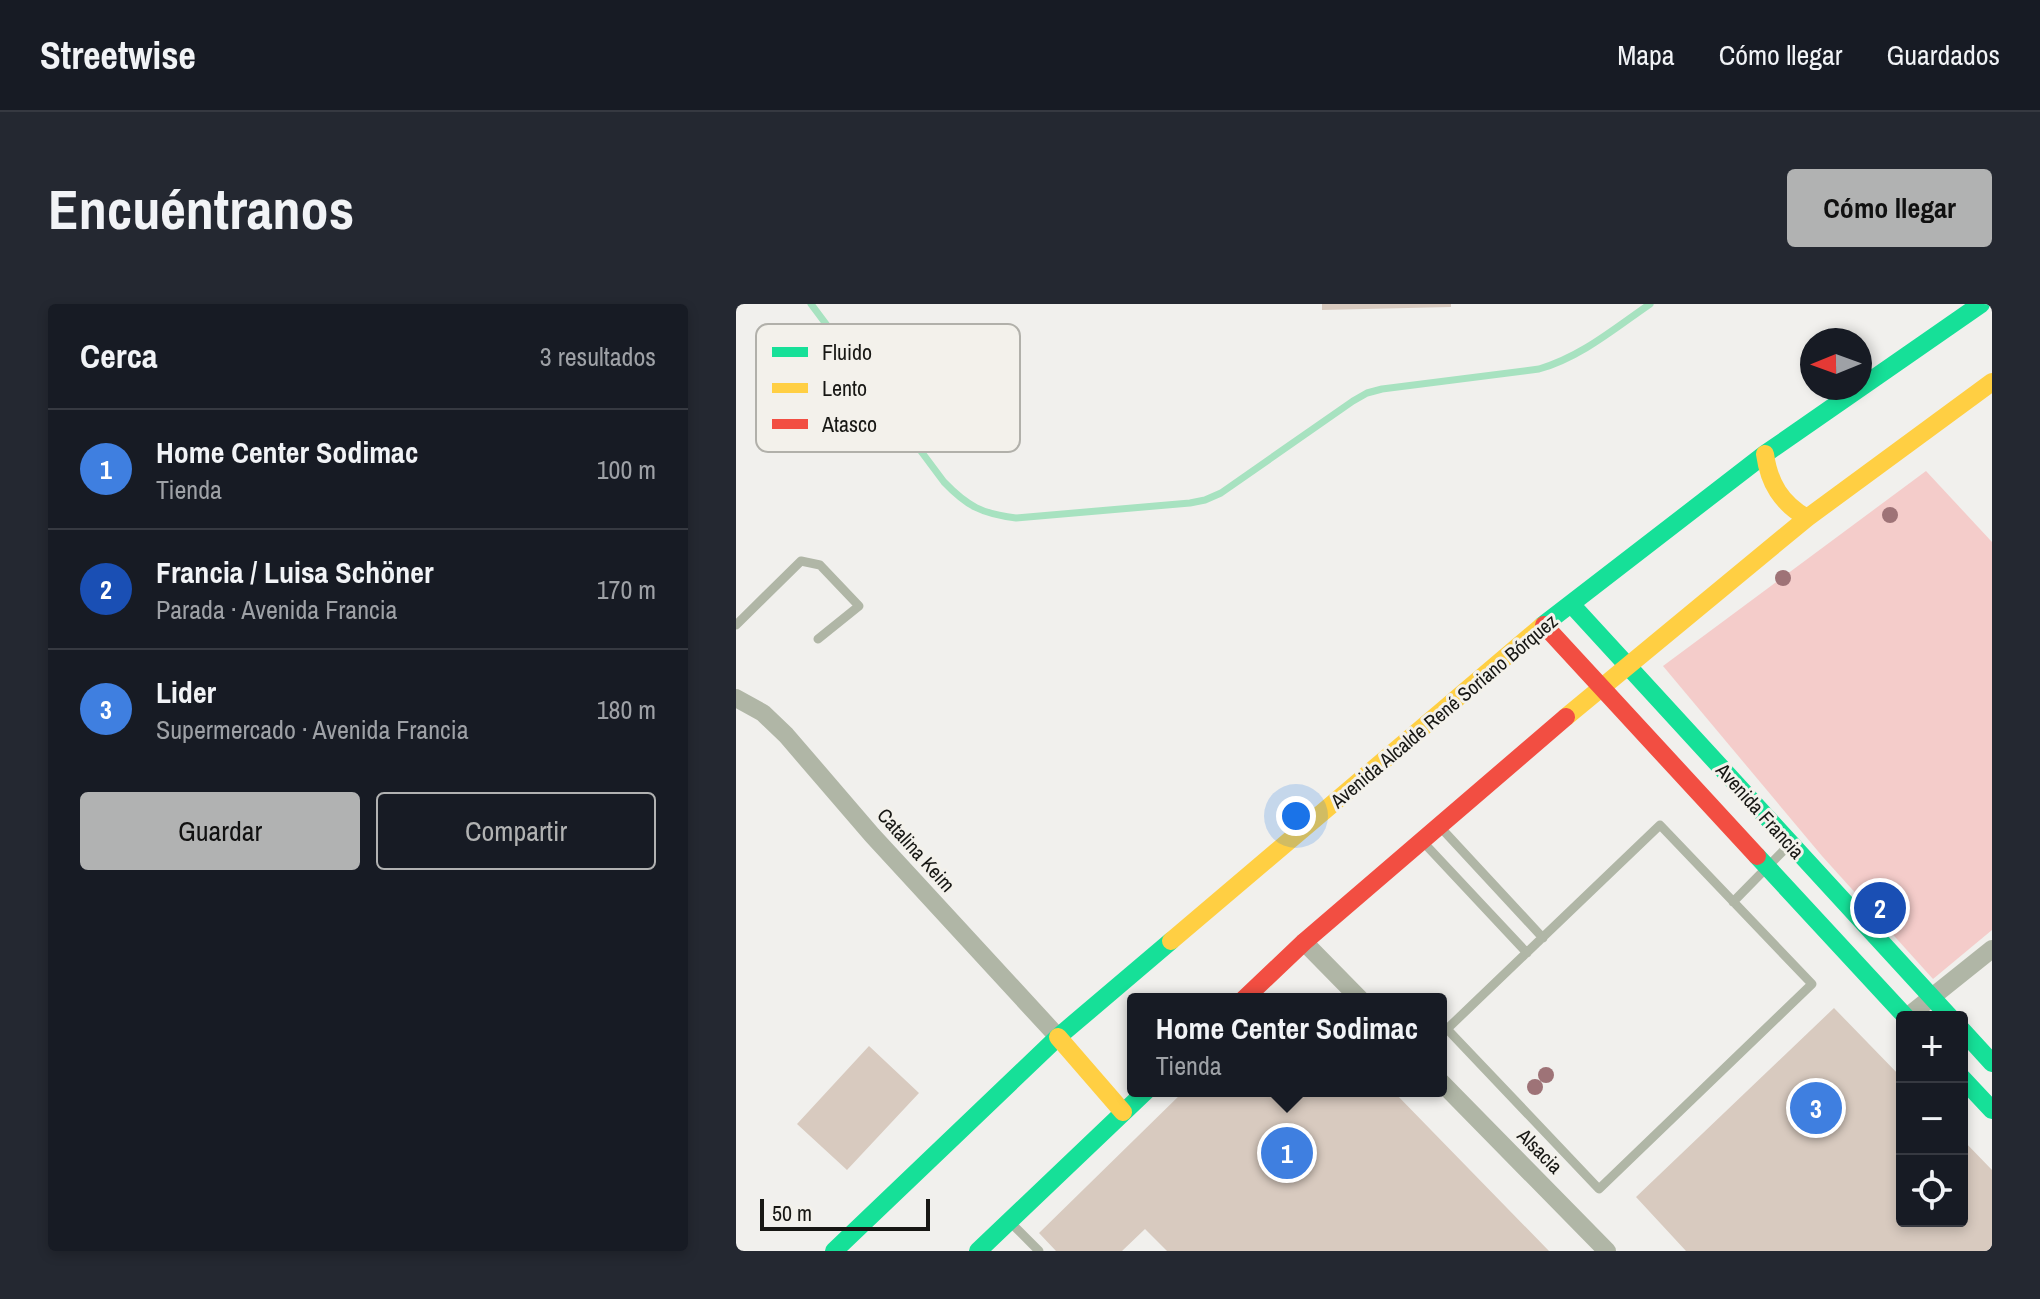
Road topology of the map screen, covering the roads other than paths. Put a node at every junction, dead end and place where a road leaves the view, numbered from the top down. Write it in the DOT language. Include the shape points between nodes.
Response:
graph roads {
  1 [pos="1981,304"];
  2 [pos="1992,382"];
  3 [pos="1765,454"];
  4 [pos="1807,518"];
  5 [pos="1571,604"];
  6 [pos="736,625"];
  7 [pos="1544,625"];
  8 [pos="818,639"];
  9 [pos="1628,666"];
  10 [pos="1601,687"];
  11 [pos="738,698"];
  12 [pos="1439,826"];
  13 [pos="1422,841"];
  14 [pos="1790,843"];
  15 [pos="1768,867"];
  16 [pos="1733,902"];
  17 [pos="1543,938"];
  18 [pos="1304,942"];
  19 [pos="1992,949"];
  20 [pos="1527,953"];
  21 [pos="1250,993"];
  22 [pos="1354,993"];
  23 [pos="1931,997"];
  24 [pos="1901,1011"];
  25 [pos="1914,1011"];
  26 [pos="1944,1011"];
  27 [pos="1058,1037"];
  28 [pos="1968,1037"];
  29 [pos="1992,1063"];
  30 [pos="1967,1083"];
  31 [pos="1447,1088"];
  32 [pos="1139,1097"];
  33 [pos="1992,1110"];
  34 [pos="1123,1112"];
  35 [pos="1010,1221"];
  36 [pos="834,1251"];
  37 [pos="978,1251"];
  38 [pos="1039,1251"];
  39 [pos="1607,1251"];
  1 -- 3 [label="main road, Avenida Alcalde René Soriano Bórquez"];
  2 -- 4 [label="main road"];
  3 -- 4 [label="main road" via="1777,494"];
  3 -- 5 [label="main road, Avenida Alcalde René Soriano Bórquez"];
  4 -- 9 [label="main road"];
  5 -- 7 [label="main road, Avenida Alcalde René Soriano Bórquez"];
  5 -- 9 [label="main road, Avenida Francia"];
  6 -- 8 [label="lane" via="801,561 820,565 859,606"];
  7 -- 10 [label="main road, Avenida Francia"];
  7 -- 27 [label="main road, Avenida Alcalde René Soriano Bórquez"];
  9 -- 10 [label="main road"];
  9 -- 14 [label="main road, Avenida Francia"];
  10 -- 12 [label="main road"];
  10 -- 15 [label="main road, Avenida Francia"];
  11 -- 27 [label="street, Catalina Keim" via="786,735"];
  12 -- 13 [label="main road"];
  12 -- 17 [label="lane"];
  13 -- 18 [label="main road"];
  13 -- 20 [label="lane"];
  14 -- 15 [label="lane"];
  14 -- 23 [label="main road, Avenida Francia"];
  15 -- 16 [label="lane"];
  15 -- 24 [label="main road, Avenida Francia"];
  16 -- 17 [label="lane" via="1660,825"];
  16 -- 20 [label="lane" via="1812,984 1599,1189 1447,1029"];
  17 -- 20 [label="lane"];
  18 -- 21 [label="main road"];
  18 -- 22 [label="street"];
  19 -- 23 [label="street"];
  23 -- 25 [label="street"];
  23 -- 26 [label="main road, Avenida Francia"];
  27 -- 34 [label="main road"];
  27 -- 36 [label="main road, Avenida Alcalde René Soriano Bórquez"];
  28 -- 29 [label="main road"];
  30 -- 33 [label="main road"];
  31 -- 39 [label="street, Alsacia"];
  32 -- 34 [label="main road"];
  34 -- 35 [label="main road"];
  35 -- 37 [label="main road"];
  35 -- 38 [label="lane"];
}
